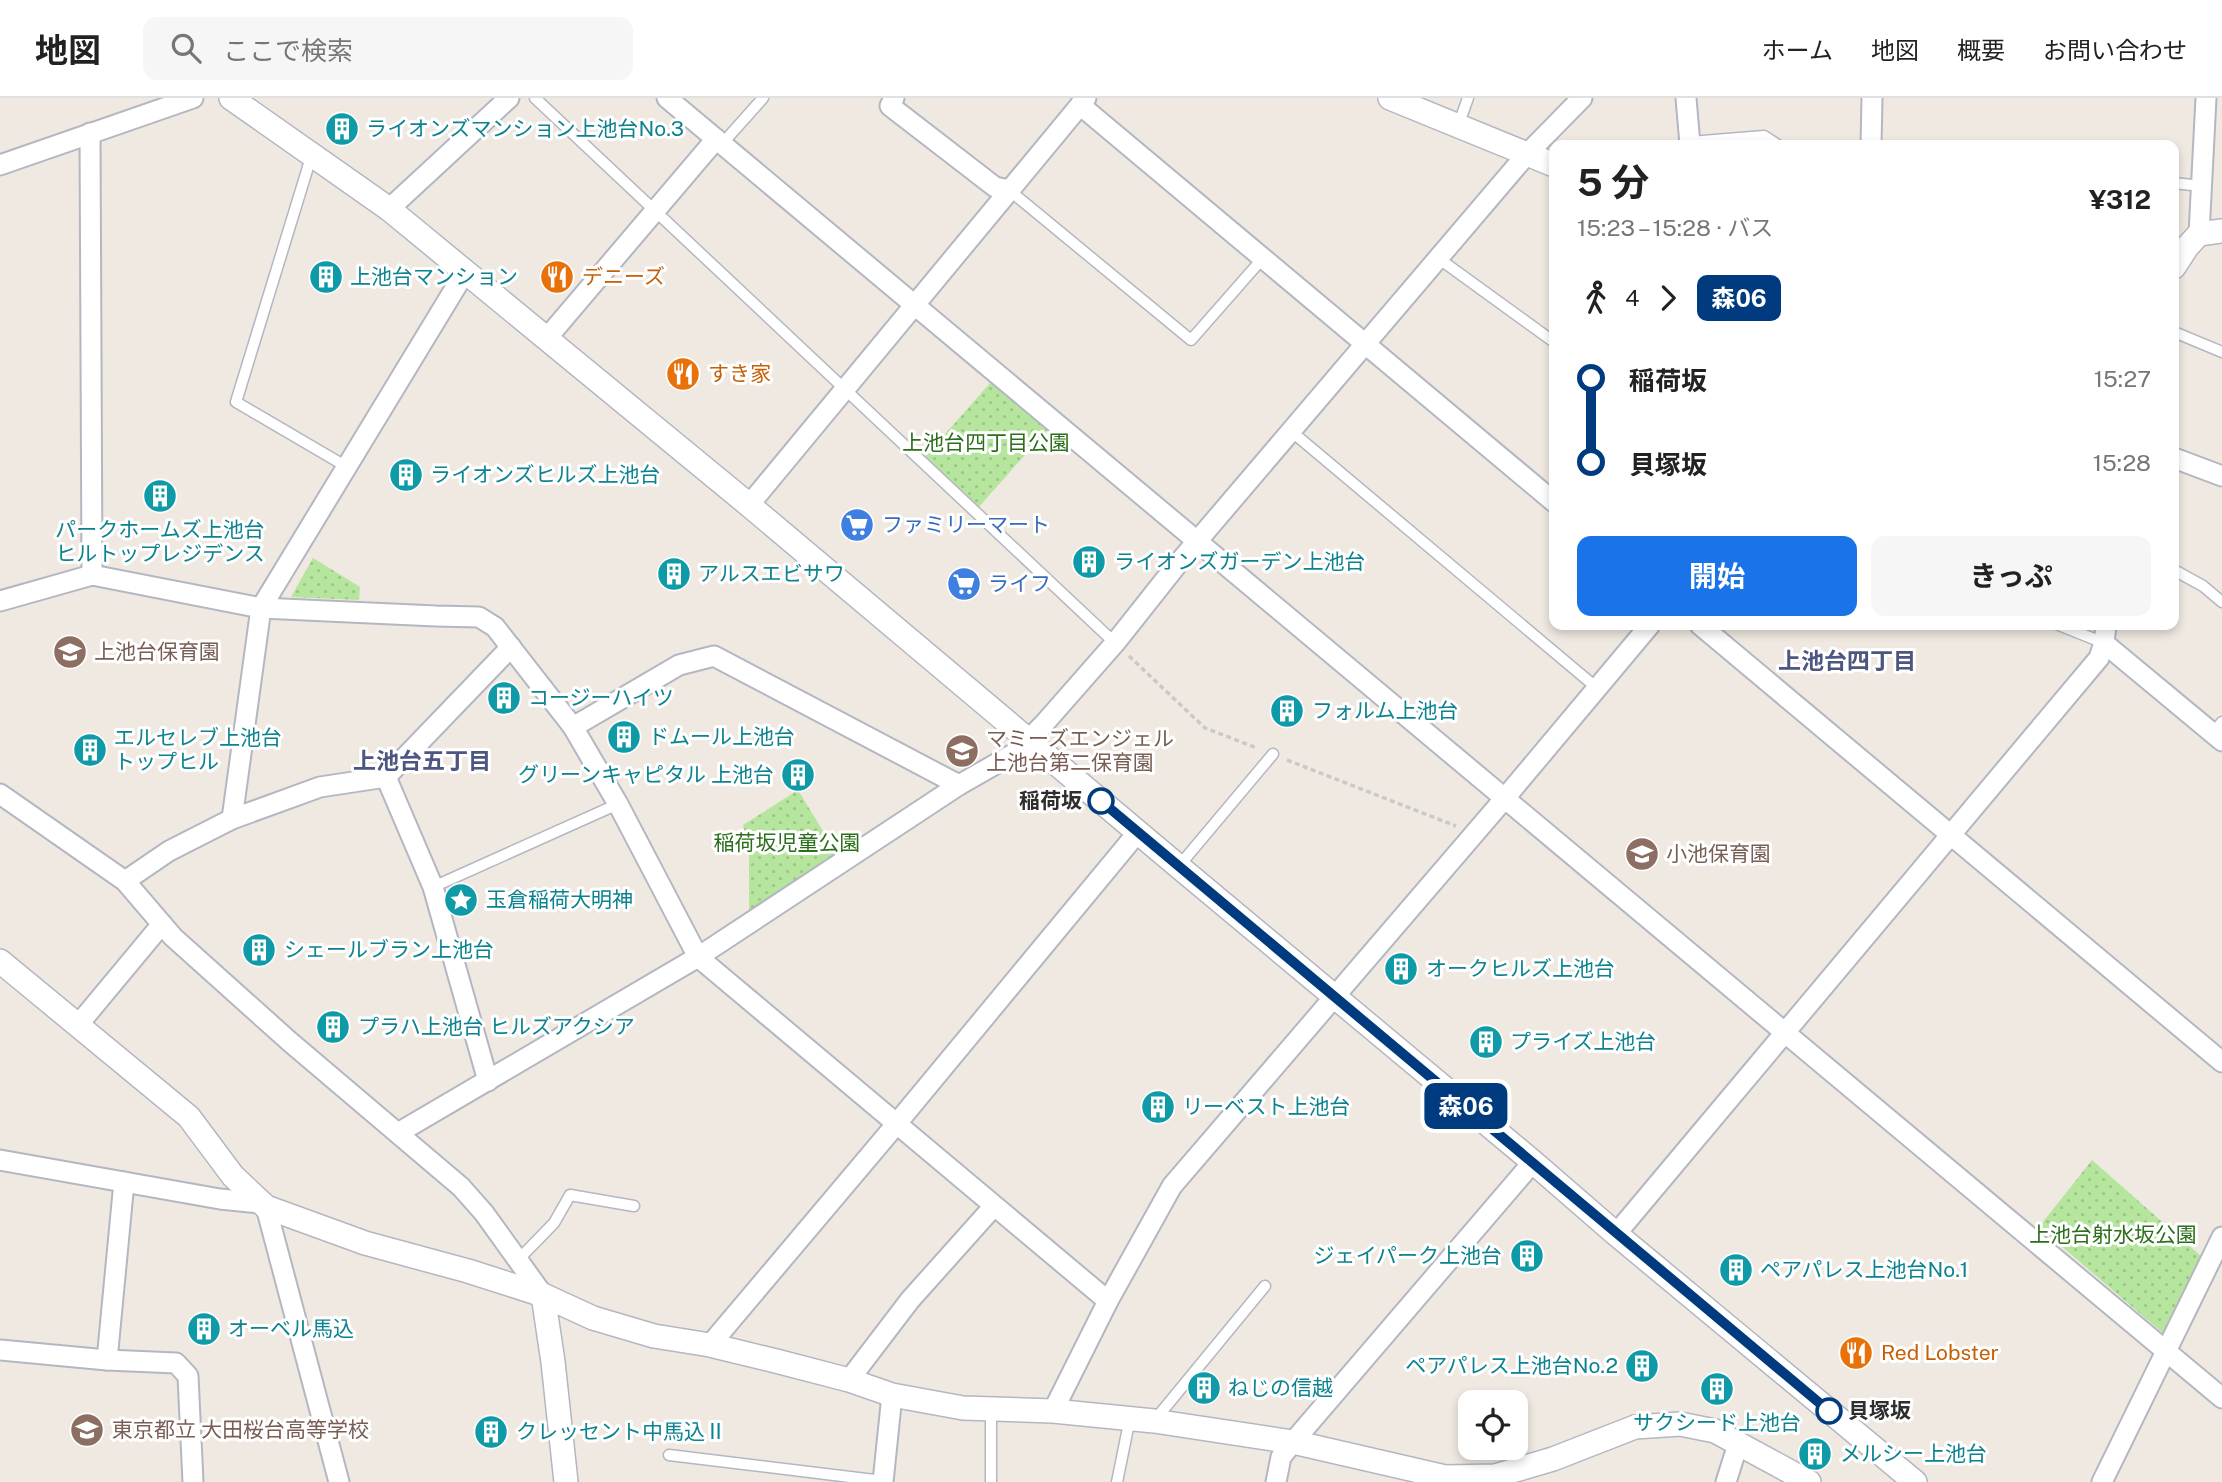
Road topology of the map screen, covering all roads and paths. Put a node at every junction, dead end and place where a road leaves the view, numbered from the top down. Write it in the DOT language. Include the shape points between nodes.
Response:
graph roads {
  1 [pos="193,98"];
  2 [pos="509,98"];
  3 [pos="535,98"];
  4 [pos="667,98"];
  5 [pos="763,98"];
  6 [pos="1390,98"];
  7 [pos="1468,98"];
  8 [pos="1582,98"];
  9 [pos="1686,98"];
  10 [pos="1872,98"];
  11 [pos="2206,98"];
  12 [pos="237,100"];
  13 [pos="887,101"];
  14 [pos="1083,101"];
  15 [pos="1458,126"];
  16 [pos="90,133"];
  17 [pos="1690,140"];
  18 [pos="1727,140"];
  19 [pos="1770,140"];
  20 [pos="1871,140"];
  21 [pos="719,142"];
  22 [pos="312,154"];
  23 [pos="1527,154"];
  24 [pos="1549,163"];
  25 [pos="0,165"];
  26 [pos="2179,184"];
  27 [pos="2201,186"];
  28 [pos="1009,190"];
  29 [pos="389,209"];
  30 [pos="655,210"];
  31 [pos="2211,232"];
  32 [pos="1263,258"];
  33 [pos="1438,258"];
  34 [pos="2179,259"];
  35 [pos="465,271"];
  36 [pos="914,305"];
  37 [pos="2179,334"];
  38 [pos="547,338"];
  39 [pos="1549,338"];
  40 [pos="1366,344"];
  41 [pos="2222,352"];
  42 [pos="844,389"];
  43 [pos="1291,432"];
  44 [pos="2179,460"];
  45 [pos="347,467"];
  46 [pos="2222,476"];
  47 [pos="1549,498"];
  48 [pos="749,505"];
  49 [pos="1199,541"];
  50 [pos="2179,573"];
  51 [pos="92,575"];
  52 [pos="0,601"];
  53 [pos="2222,602"];
  54 [pos="261,608"];
  55 [pos="1646,630"];
  56 [pos="1706,630"];
  57 [pos="2085,630"];
  58 [pos="2105,634"];
  59 [pos="1115,643"];
  60 [pos="511,647"];
  61 [pos="1597,688"];
  62 [pos="573,727"];
  63 [pos="2219,732"];
  64 [pos="1030,739"];
  65 [pos="1273,754"];
  66 [pos="386,777"];
  67 [pos="959,785"];
  68 [pos="0,794"];
  69 [pos="1505,799"];
  70 [pos="618,804"];
  71 [pos="232,819"];
  72 [pos="1138,832"];
  73 [pos="1950,834"];
  74 [pos="1178,866"];
  75 [pos="125,881"];
  76 [pos="433,887"];
  77 [pos="162,924"];
  78 [pos="698,957"];
  79 [pos="0,961"];
  80 [pos="1335,996"];
  81 [pos="78,1025"];
  82 [pos="1785,1032"];
  83 [pos="2222,1062"];
  84 [pos="488,1081"];
  85 [pos="896,1124"];
  86 [pos="398,1133"];
  87 [pos="0,1160"];
  88 [pos="1533,1161"];
  89 [pos="124,1182"];
  90 [pos="263,1205"];
  91 [pos="634,1206"];
  92 [pos="994,1206"];
  93 [pos="1616,1234"];
  94 [pos="2222,1237"];
  95 [pos="518,1260"];
  96 [pos="1265,1286"];
  97 [pos="543,1295"];
  98 [pos="1108,1301"];
  99 [pos="709,1345"];
  100 [pos="0,1350"];
  101 [pos="2166,1351"];
  102 [pos="107,1360"];
  103 [pos="849,1380"];
  104 [pos="892,1395"];
  105 [pos="2222,1398"];
  106 [pos="991,1409"];
  107 [pos="1053,1410"];
  108 [pos="1130,1417"];
  109 [pos="1154,1421"];
  110 [pos="1293,1442"];
  111 [pos="1738,1444"];
  112 [pos="669,1455"];
  113 [pos="1503,1478"];
  114 [pos="193,1482"];
  115 [pos="340,1482"];
  116 [pos="566,1482"];
  117 [pos="883,1482"];
  118 [pos="991,1482"];
  119 [pos="1117,1482"];
  120 [pos="1276,1482"];
  121 [pos="1726,1482"];
  122 [pos="1809,1482"];
  123 [pos="1915,1482"];
  124 [pos="2102,1482"];
  1 -- 16 [label="street"];
  2 -- 29 [label="street"];
  3 -- 30 [label="lane"];
  4 -- 21 [label="street"];
  5 -- 21 [label="lane"];
  6 -- 15 [label="street"];
  7 -- 15 [label="lane"];
  8 -- 23 [label="street"];
  9 -- 17 [label="street"];
  10 -- 20 [label="street"];
  11 -- 27 [label="street"];
  12 -- 22 [label="street"];
  13 -- 28 [label="street" via="995,187"];
  14 -- 28 [label="street"];
  14 -- 32 [label="street"];
  15 -- 23 [label="street"];
  16 -- 25 [label="street"];
  16 -- 51 [label="street"];
  18 -- 19 [label="lane" via="1764,136"];
  21 -- 30 [label="street"];
  21 -- 36 [label="street"];
  22 -- 29 [label="street"];
  22 -- 45 [label="lane" via="236,402"];
  23 -- 24 [label="street"];
  23 -- 33 [label="street"];
  26 -- 27 [label="lane"];
  27 -- 31 [label="street"];
  28 -- 32 [label="lane" via="1191,340"];
  28 -- 36 [label="street"];
  29 -- 35 [label="street"];
  30 -- 38 [label="street"];
  30 -- 42 [label="lane"];
  31 -- 34 [label="street" via="2187,247"];
  32 -- 40 [label="street"];
  33 -- 39 [label="lane"];
  33 -- 40 [label="street"];
  35 -- 38 [label="street"];
  35 -- 45 [label="street"];
  36 -- 42 [label="street"];
  36 -- 49 [label="street"];
  37 -- 41 [label="lane"];
  38 -- 48 [label="street"];
  40 -- 43 [label="street"];
  40 -- 47 [label="street"];
  42 -- 48 [label="street"];
  42 -- 59 [label="lane"];
  43 -- 49 [label="street"];
  43 -- 61 [label="lane"];
  44 -- 46 [label="street"];
  45 -- 54 [label="street"];
  48 -- 64 [label="street"];
  49 -- 59 [label="street"];
  49 -- 69 [label="street"];
  50 -- 53 [label="lane"];
  51 -- 52 [label="street"];
  51 -- 54 [label="street"];
  54 -- 60 [label="street" via="479,617 495,627"];
  54 -- 71 [label="street"];
  55 -- 61 [label="street"];
  56 -- 73 [label="street"];
  57 -- 58 [label="lane"];
  58 -- 63 [label="street"];
  58 -- 73 [label="street" via="2099,658"];
  59 -- 64 [label="street"];
  60 -- 62 [label="street"];
  60 -- 66 [label="street"];
  61 -- 69 [label="street"];
  62 -- 67 [label="street" via="679,665 714,656"];
  62 -- 70 [label="street"];
  64 -- 67 [label="street" via="1015,753"];
  64 -- 72 [label="street"];
  65 -- 74 [label="lane"];
  66 -- 71 [label="street" via="320,787"];
  66 -- 76 [label="street"];
  67 -- 78 [label="street"];
  68 -- 75 [label="street"];
  69 -- 80 [label="street"];
  69 -- 82 [label="street"];
  70 -- 76 [label="lane"];
  70 -- 78 [label="street"];
  71 -- 75 [label="street" via="169,851"];
  72 -- 74 [label="street"];
  72 -- 85 [label="street"];
  73 -- 82 [label="street"];
  73 -- 83 [label="street"];
  74 -- 80 [label="street"];
  75 -- 77 [label="street"];
  76 -- 84 [label="street"];
  77 -- 81 [label="street"];
  77 -- 86 [label="street"];
  78 -- 84 [label="street"];
  78 -- 85 [label="street"];
  79 -- 81 [label="street"];
  80 -- 88 [label="street"];
  80 -- 98 [label="street" via="1172,1186"];
  81 -- 90 [label="street" via="189,1117 233,1177"];
  82 -- 93 [label="street"];
  82 -- 101 [label="street"];
  84 -- 86 [label="street"];
  85 -- 92 [label="street"];
  85 -- 99 [label="street"];
  86 -- 95 [label="street" via="461,1187"];
  87 -- 89 [label="street"];
  88 -- 93 [label="street"];
  88 -- 110 [label="street"];
  89 -- 90 [label="street"];
  89 -- 102 [label="street"];
  90 -- 97 [label="street" via="365,1243"];
  90 -- 115 [label="street"];
  91 -- 95 [label="lane" via="570,1195 554,1223"];
  92 -- 98 [label="street"];
  92 -- 103 [label="street" via="910,1300"];
  93 -- 123 [label="street"];
  94 -- 101 [label="street"];
  95 -- 97 [label="street"];
  96 -- 109 [label="lane"];
  97 -- 99 [label="street" via="593,1318 654,1336"];
  97 -- 116 [label="street"];
  98 -- 107 [label="street"];
  99 -- 103 [label="street"];
  100 -- 102 [label="street"];
  101 -- 105 [label="street"];
  101 -- 124 [label="street"];
  102 -- 114 [label="street" via="176,1363 188,1376"];
  103 -- 104 [label="street"];
  104 -- 106 [label="street"];
  104 -- 117 [label="street"];
  106 -- 107 [label="street"];
  106 -- 118 [label="lane"];
  107 -- 108 [label="street"];
  108 -- 109 [label="street"];
  108 -- 119 [label="lane"];
  109 -- 110 [label="street"];
  110 -- 113 [label="street" via="1445,1477"];
  110 -- 120 [label="street" via="1282,1457"];
  111 -- 113 [label="street" via="1714,1432 1680,1424 1634,1427"];
  111 -- 121 [label="street"];
  111 -- 122 [label="street"];
  112 -- 117 [label="lane"];
}
